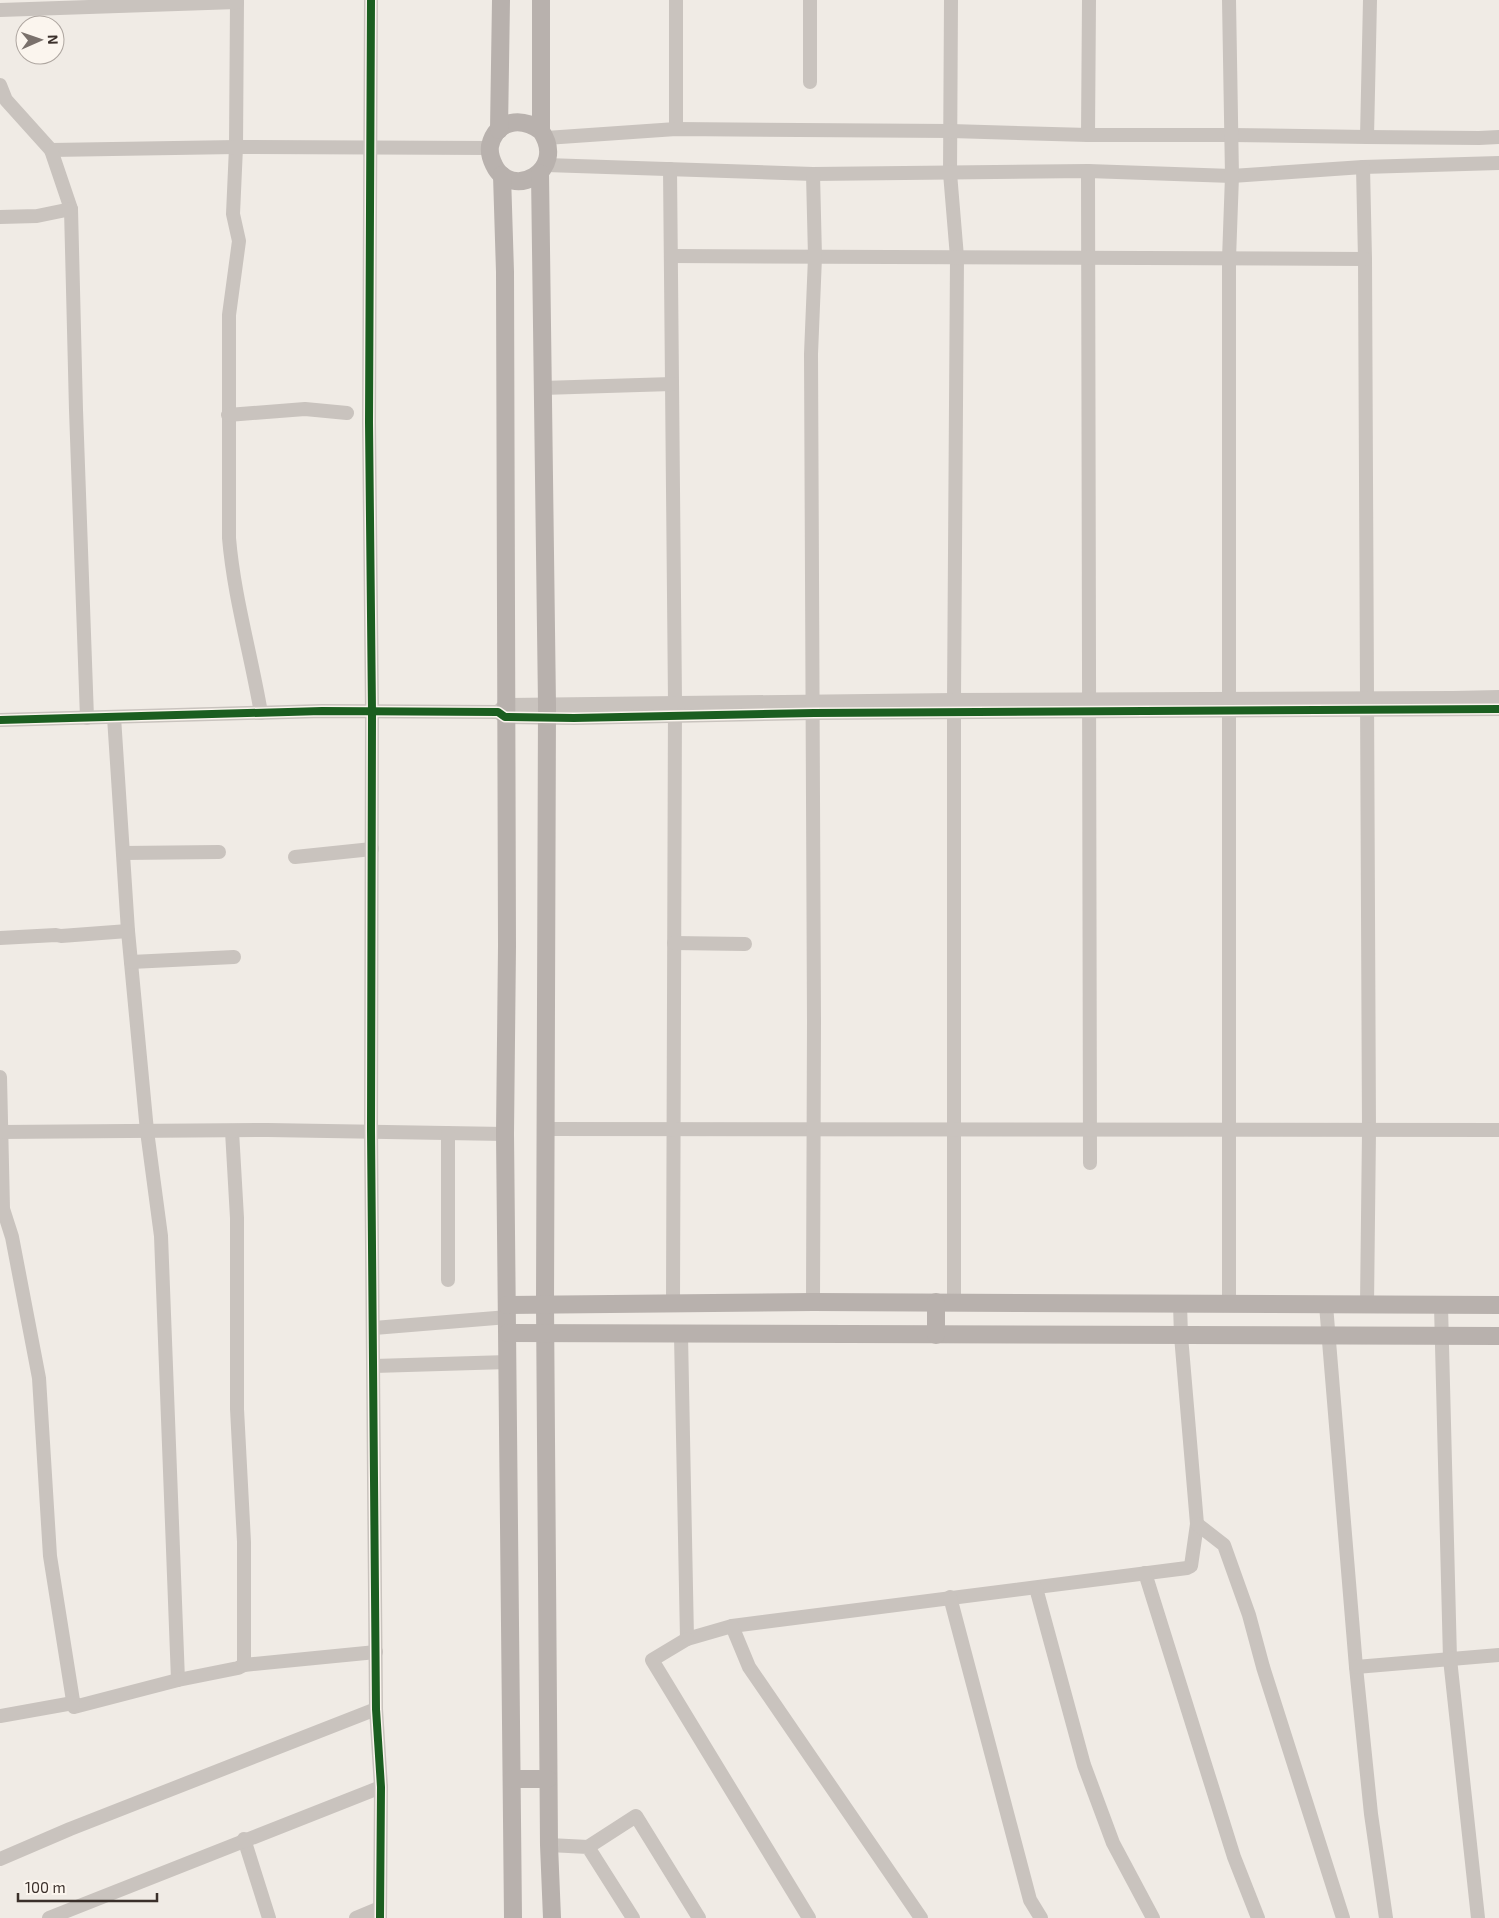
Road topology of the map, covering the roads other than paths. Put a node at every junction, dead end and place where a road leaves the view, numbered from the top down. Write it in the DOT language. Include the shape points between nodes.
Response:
graph roads {
  1 [pos="370,0"];
  2 [pos="501,0"];
  3 [pos="541,0"];
  4 [pos="676,0"];
  5 [pos="810,0"];
  6 [pos="951,0"];
  7 [pos="1089,0"];
  8 [pos="1230,0"];
  9 [pos="1370,0"];
  10 [pos="237,1"];
  11 [pos="117,2"];
  12 [pos="0,10"];
  13 [pos="810,82"];
  14 [pos="0,85"];
  15 [pos="676,129"];
  16 [pos="499,130"];
  17 [pos="951,131"];
  18 [pos="1231,134"];
  19 [pos="544,135"];
  20 [pos="1088,135"];
  21 [pos="1499,136"];
  22 [pos="1367,138"];
  23 [pos="236,147"];
  24 [pos="370,147"];
  25 [pos="490,148"];
  26 [pos="51,150"];
  27 [pos="1499,163"];
  28 [pos="1363,167"];
  29 [pos="543,169"];
  30 [pos="670,169"];
  31 [pos="1088,171"];
  32 [pos="950,172"];
  33 [pos="814,174"];
  34 [pos="502,175"];
  35 [pos="1232,176"];
  36 [pos="71,209"];
  37 [pos="0,217"];
  38 [pos="672,256"];
  39 [pos="815,257"];
  40 [pos="956,257"];
  41 [pos="1089,258"];
  42 [pos="1229,259"];
  43 [pos="1366,259"];
  44 [pos="672,384"];
  45 [pos="542,388"];
  46 [pos="347,413"];
  47 [pos="228,415"];
  48 [pos="1499,697"];
  49 [pos="1367,704"];
  50 [pos="1230,705"];
  51 [pos="954,706"];
  52 [pos="1089,706"];
  53 [pos="814,707"];
  54 [pos="675,709"];
  55 [pos="1499,709"];
  56 [pos="503,711"];
  57 [pos="546,711"];
  58 [pos="372,712"];
  59 [pos="261,713"];
  60 [pos="114,717"];
  61 [pos="87,718"];
  62 [pos="0,720"];
  63 [pos="372,849"];
  64 [pos="219,852"];
  65 [pos="123,853"];
  66 [pos="295,857"];
  67 [pos="128,931"];
  68 [pos="0,938"];
  69 [pos="674,943"];
  70 [pos="745,944"];
  71 [pos="234,957"];
  72 [pos="131,962"];
  73 [pos="0,1077"];
  74 [pos="546,1129"];
  75 [pos="674,1129"];
  76 [pos="814,1129"];
  77 [pos="232,1130"];
  78 [pos="954,1130"];
  79 [pos="1090,1130"];
  80 [pos="1229,1130"];
  81 [pos="1499,1130"];
  82 [pos="147,1131"];
  83 [pos="1,1132"];
  84 [pos="371,1132"];
  85 [pos="1369,1132"];
  86 [pos="448,1133"];
  87 [pos="505,1134"];
  88 [pos="1090,1163"];
  89 [pos="448,1280"];
  90 [pos="673,1302"];
  91 [pos="813,1302"];
  92 [pos="936,1302"];
  93 [pos="954,1303"];
  94 [pos="545,1304"];
  95 [pos="1180,1304"];
  96 [pos="1228,1304"];
  97 [pos="1326,1305"];
  98 [pos="1367,1305"];
  99 [pos="1499,1305"];
  100 [pos="1441,1306"];
  101 [pos="508,1318"];
  102 [pos="374,1328"];
  103 [pos="545,1332"];
  104 [pos="681,1335"];
  105 [pos="936,1335"];
  106 [pos="1181,1336"];
  107 [pos="1327,1336"];
  108 [pos="1442,1336"];
  109 [pos="1499,1336"];
  110 [pos="508,1362"];
  111 [pos="374,1366"];
  112 [pos="1197,1524"];
  113 [pos="1145,1573"];
  114 [pos="1036,1588"];
  115 [pos="950,1597"];
  116 [pos="732,1626"];
  117 [pos="687,1639"];
  118 [pos="376,1652"];
  119 [pos="1499,1655"];
  120 [pos="1450,1659"];
  121 [pos="244,1665"];
  122 [pos="1356,1667"];
  123 [pos="178,1680"];
  124 [pos="73,1703"];
  125 [pos="376,1709"];
  126 [pos="0,1716"];
  127 [pos="512,1779"];
  128 [pos="548,1779"];
  129 [pos="381,1787"];
  130 [pos="244,1839"];
  131 [pos="549,1845"];
  132 [pos="588,1847"];
  133 [pos="0,1859"];
  134 [pos="380,1913"];
  135 [pos="1382,1917"];
  136 [pos="49,1918"];
  137 [pos="269,1918"];
  138 [pos="356,1918"];
  139 [pos="513,1918"];
  140 [pos="552,1918"];
  141 [pos="632,1918"];
  142 [pos="699,1918"];
  143 [pos="809,1918"];
  144 [pos="921,1918"];
  145 [pos="1040,1918"];
  146 [pos="1153,1918"];
  147 [pos="1258,1918"];
  148 [pos="1343,1918"];
  149 [pos="1478,1918"];
  1 -- 24 [label="street"];
  2 -- 16 [label="main road"];
  3 -- 19 [label="main road"];
  4 -- 15 [label="street"];
  5 -- 13 [label="street"];
  6 -- 17 [label="street"];
  7 -- 20 [label="street"];
  8 -- 18 [label="street"];
  9 -- 22 [label="street"];
  10 -- 11 [label="street"];
  10 -- 23 [label="street"];
  11 -- 12 [label="street"];
  14 -- 26 [label="street" via="6,100"];
  15 -- 17 [label="street"];
  15 -- 19 [label="street"];
  16 -- 19 [label="main road" via="520,121 532,124"];
  16 -- 25 [label="main road"];
  17 -- 20 [label="street"];
  17 -- 32 [label="street"];
  18 -- 20 [label="street"];
  18 -- 22 [label="street"];
  18 -- 35 [label="street"];
  19 -- 29 [label="main road" via="549,156"];
  21 -- 22 [label="street"];
  23 -- 24 [label="street"];
  23 -- 26 [label="street"];
  23 -- 47 [label="street" via="233,214 238,240 229,315"];
  24 -- 25 [label="street"];
  24 -- 58 [label="street"];
  25 -- 34 [label="main road" via="493,163"];
  26 -- 36 [label="street"];
  27 -- 28 [label="street"];
  28 -- 35 [label="street"];
  28 -- 43 [label="street"];
  29 -- 30 [label="street"];
  29 -- 34 [label="main road" via="531,179 521,181"];
  29 -- 45 [label="main road"];
  30 -- 33 [label="street"];
  30 -- 38 [label="street"];
  31 -- 32 [label="street"];
  31 -- 35 [label="street"];
  31 -- 41 [label="street"];
  32 -- 33 [label="street"];
  32 -- 40 [label="street"];
  33 -- 39 [label="street"];
  34 -- 56 [label="main road"];
  35 -- 42 [label="street"];
  36 -- 37 [label="street" via="37,216"];
  36 -- 61 [label="street"];
  38 -- 39 [label="street"];
  38 -- 44 [label="street"];
  39 -- 40 [label="street"];
  39 -- 53 [label="street" via="811,354"];
  40 -- 41 [label="street"];
  40 -- 51 [label="street"];
  41 -- 42 [label="street"];
  41 -- 52 [label="street"];
  42 -- 43 [label="street"];
  42 -- 50 [label="street"];
  43 -- 49 [label="street"];
  44 -- 45 [label="street"];
  44 -- 54 [label="street"];
  45 -- 57 [label="main road"];
  46 -- 47 [label="street" via="305,409"];
  47 -- 59 [label="street" via="232,574"];
  48 -- 49 [label="street"];
  49 -- 50 [label="street"];
  49 -- 55 [label="street"];
  49 -- 85 [label="street"];
  50 -- 52 [label="street"];
  50 -- 80 [label="street"];
  51 -- 52 [label="street"];
  51 -- 53 [label="street"];
  51 -- 78 [label="street"];
  52 -- 79 [label="street"];
  53 -- 54 [label="street"];
  53 -- 76 [label="street"];
  54 -- 57 [label="street" via="574,718"];
  54 -- 69 [label="street"];
  56 -- 57 [label="street"];
  56 -- 58 [label="street"];
  56 -- 87 [label="main road" via="507,946"];
  57 -- 74 [label="main road"];
  58 -- 59 [label="street"];
  58 -- 63 [label="street"];
  59 -- 60 [label="street"];
  60 -- 61 [label="street"];
  60 -- 65 [label="street"];
  61 -- 62 [label="street"];
  63 -- 66 [label="street"];
  63 -- 84 [label="street"];
  64 -- 65 [label="street"];
  65 -- 67 [label="street"];
  67 -- 68 [label="street"];
  67 -- 72 [label="street"];
  69 -- 70 [label="street"];
  69 -- 75 [label="street"];
  71 -- 72 [label="street"];
  72 -- 82 [label="street"];
  73 -- 83 [label="street"];
  74 -- 75 [label="street"];
  74 -- 94 [label="main road"];
  75 -- 76 [label="street"];
  75 -- 90 [label="street"];
  76 -- 78 [label="street"];
  76 -- 91 [label="street"];
  77 -- 82 [label="street"];
  77 -- 84 [label="street"];
  77 -- 121 [label="street" via="237,1218 237,1409 244,1542"];
  78 -- 79 [label="street"];
  78 -- 93 [label="street"];
  79 -- 80 [label="street"];
  79 -- 88 [label="street"];
  80 -- 85 [label="street"];
  80 -- 96 [label="street"];
  81 -- 85 [label="street"];
  82 -- 83 [label="street"];
  82 -- 123 [label="street" via="161,1236"];
  83 -- 124 [label="street" via="3,1209 12,1237 39,1378 50,1556"];
  84 -- 86 [label="street"];
  84 -- 102 [label="street"];
  85 -- 98 [label="street"];
  86 -- 87 [label="street"];
  86 -- 89 [label="street"];
  87 -- 101 [label="main road"];
  90 -- 91 [label="main road"];
  90 -- 94 [label="main road"];
  91 -- 92 [label="main road"];
  92 -- 93 [label="main road"];
  92 -- 105 [label="main road"];
  93 -- 95 [label="main road"];
  94 -- 101 [label="main road"];
  94 -- 103 [label="main road"];
  95 -- 96 [label="main road"];
  95 -- 106 [label="street"];
  96 -- 97 [label="main road"];
  97 -- 98 [label="main road"];
  97 -- 107 [label="street"];
  98 -- 100 [label="main road"];
  99 -- 100 [label="main road"];
  100 -- 108 [label="street"];
  101 -- 102 [label="street"];
  101 -- 103 [label="main road"];
  101 -- 110 [label="main road"];
  102 -- 111 [label="street"];
  103 -- 104 [label="main road"];
  103 -- 128 [label="main road"];
  104 -- 105 [label="main road"];
  104 -- 117 [label="street"];
  105 -- 106 [label="main road"];
  106 -- 107 [label="main road"];
  106 -- 112 [label="street"];
  107 -- 108 [label="main road"];
  107 -- 122 [label="street"];
  108 -- 109 [label="main road"];
  108 -- 120 [label="street"];
  110 -- 111 [label="street"];
  110 -- 127 [label="main road"];
  111 -- 118 [label="street"];
  112 -- 113 [label="street" via="1192,1566"];
  112 -- 148 [label="street" via="1224,1545 1249,1615"];
  113 -- 114 [label="street"];
  113 -- 147 [label="street" via="1234,1857"];
  114 -- 115 [label="street"];
  114 -- 146 [label="street" via="1084,1765 1113,1843"];
  115 -- 116 [label="street"];
  115 -- 145 [label="street" via="1030,1900"];
  116 -- 117 [label="street"];
  116 -- 144 [label="street" via="749,1666"];
  117 -- 143 [label="street" via="652,1660"];
  118 -- 121 [label="street"];
  118 -- 125 [label="street"];
  119 -- 120 [label="street"];
  120 -- 122 [label="street"];
  120 -- 149 [label="street"];
  121 -- 123 [label="street"];
  122 -- 135 [label="street"];
  123 -- 124 [label="street" via="74,1707"];
  124 -- 126 [label="street"];
  125 -- 129 [label="street"];
  125 -- 133 [label="street"];
  127 -- 128 [label="main road"];
  127 -- 139 [label="main road"];
  128 -- 131 [label="main road"];
  129 -- 130 [label="street"];
  129 -- 134 [label="street"];
  130 -- 136 [label="street"];
  130 -- 137 [label="street"];
  131 -- 132 [label="street"];
  131 -- 140 [label="main road"];
  132 -- 141 [label="street"];
  132 -- 142 [label="street" via="636,1816"];
  134 -- 138 [label="street"];
}
